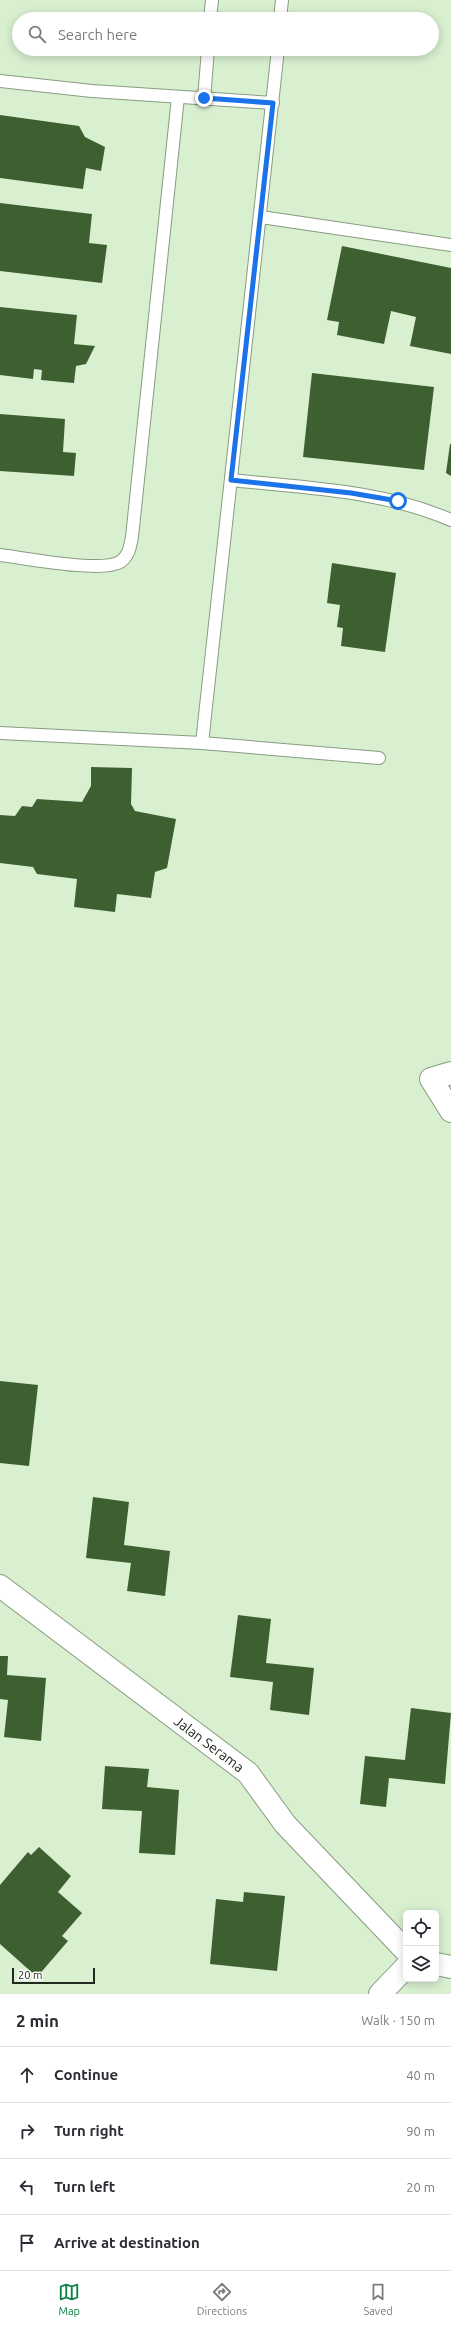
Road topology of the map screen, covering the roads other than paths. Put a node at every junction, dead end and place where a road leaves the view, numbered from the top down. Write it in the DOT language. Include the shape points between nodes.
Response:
graph roads {
  1 [pos="212,0"];
  2 [pos="282,0"];
  3 [pos="211,12"];
  4 [pos="281,12"];
  5 [pos="207,56"];
  6 [pos="277,56"];
  7 [pos="0,82"];
  8 [pos="178,97"];
  9 [pos="204,98"];
  10 [pos="273,103"];
  11 [pos="261,216"];
  12 [pos="451,245"];
  13 [pos="231,480"];
  14 [pos="451,520"];
  15 [pos="0,555"];
  16 [pos="0,732"];
  17 [pos="202,744"];
  18 [pos="379,758"];
  19 [pos="441,1076"];
  20 [pos="451,1111"];
  21 [pos="0,1586"];
  22 [pos="403,1948"];
  23 [pos="439,1965"];
  24 [pos="451,1967"];
  25 [pos="403,1970"];
  26 [pos="380,1994"];
  1 -- 3 [label="lane"];
  2 -- 4 [label="lane"];
  5 -- 9 [label="lane"];
  6 -- 10 [label="lane"];
  7 -- 8 [label="lane"];
  8 -- 9 [label="lane"];
  8 -- 15 [label="lane" via="132,537 128,554 116,564 92,566"];
  9 -- 10 [label="lane"];
  10 -- 11 [label="lane"];
  11 -- 12 [label="lane"];
  11 -- 13 [label="lane"];
  13 -- 14 [label="lane" via="351,493 398,501"];
  13 -- 17 [label="lane"];
  16 -- 17 [label="lane"];
  17 -- 18 [label="lane"];
  19 -- 20 [label="street"];
  21 -- 22 [label="street, Jalan Serama" via="248,1773 285,1824"];
  23 -- 24 [label="street"];
  25 -- 26 [label="street"];
}
